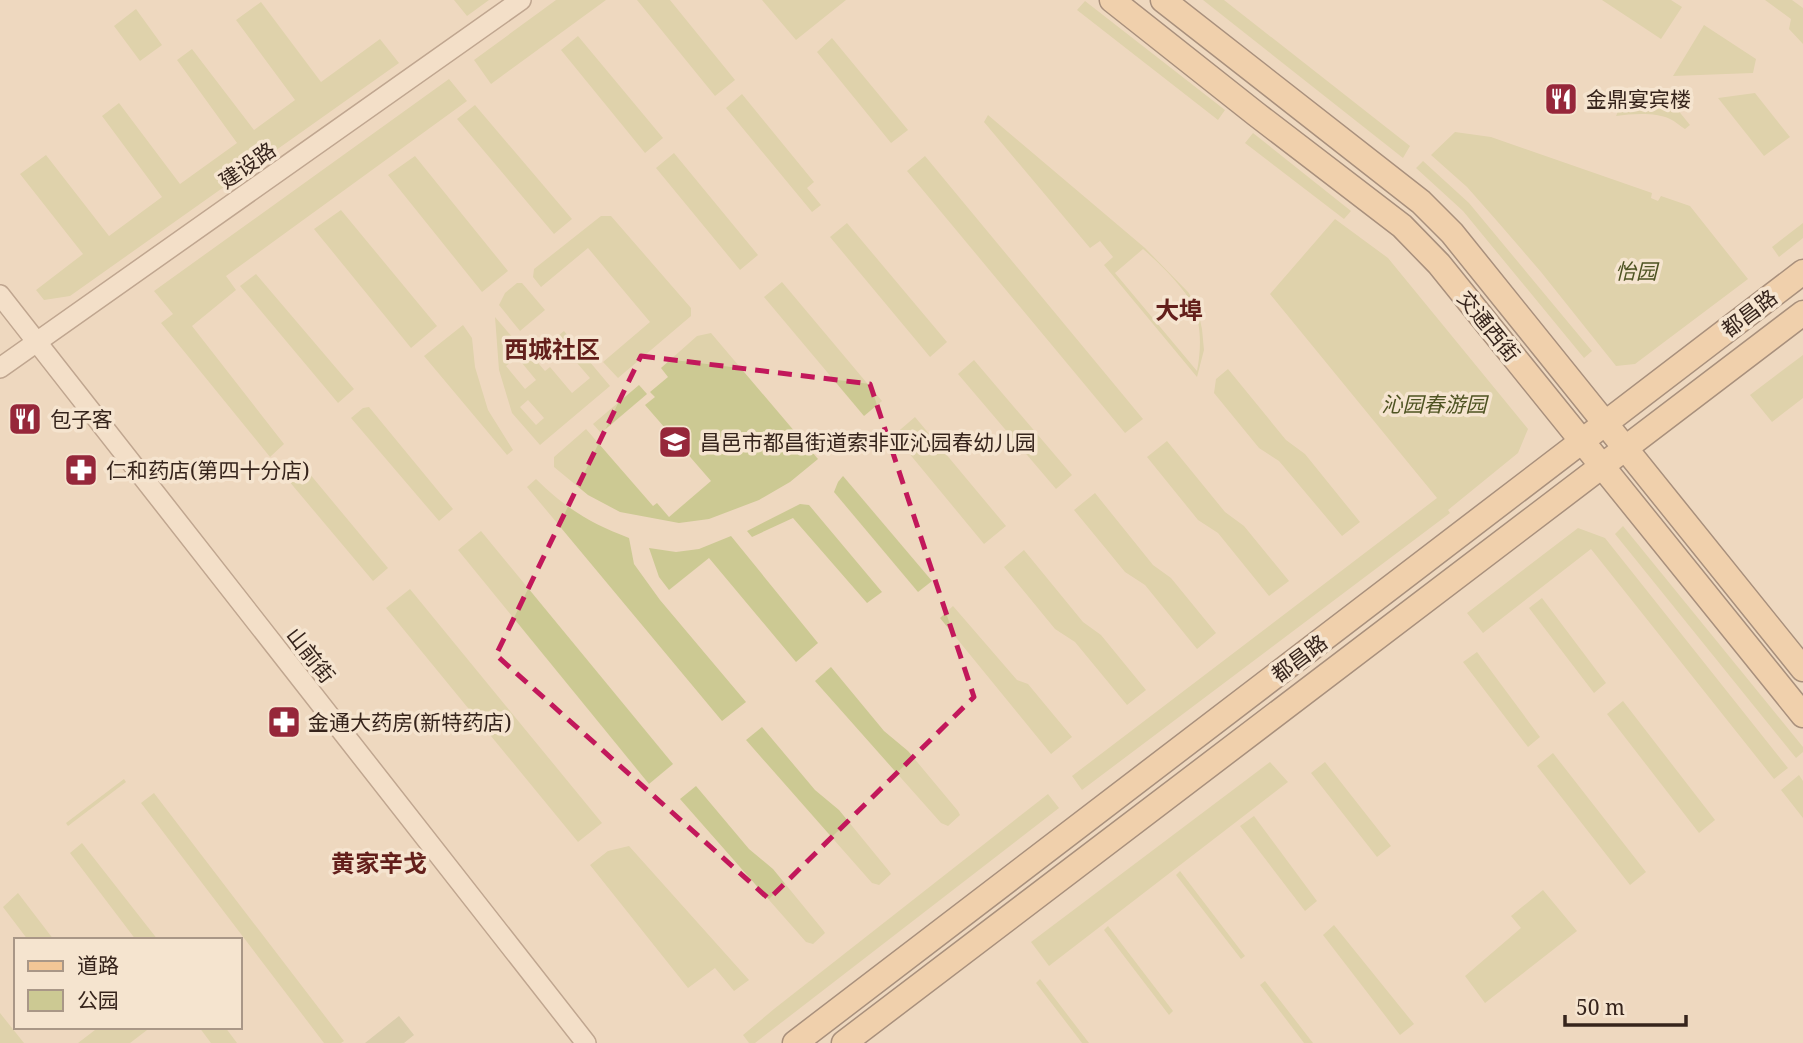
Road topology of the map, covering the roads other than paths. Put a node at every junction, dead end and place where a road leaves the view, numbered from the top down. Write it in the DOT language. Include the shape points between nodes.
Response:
graph roads {
  1 [pos="521,0"];
  2 [pos="1112,0"];
  3 [pos="1163,0"];
  4 [pos="1803,272"];
  5 [pos="0,295"];
  6 [pos="1803,313"];
  7 [pos="38,342"];
  8 [pos="0,368"];
  9 [pos="1605,424"];
  10 [pos="1582,441"];
  11 [pos="1625,448"];
  12 [pos="1602,466"];
  13 [pos="1803,669"];
  14 [pos="1803,715"];
  15 [pos="586,1043"];
  16 [pos="795,1043"];
  17 [pos="844,1043"];
  1 -- 7 [label="street, 建设路"];
  2 -- 10 [label="main road, 交通西街" via="1402,226 1439,264"];
  3 -- 9 [label="main road, 交通西街" via="1421,202 1452,233"];
  4 -- 9 [label="main road, 都昌路"];
  5 -- 7 [label="street, 山前街"];
  6 -- 11 [label="main road, 都昌路"];
  7 -- 8 [label="street, 建设路"];
  7 -- 15 [label="street, 山前街"];
  9 -- 10 [label="main road, 都昌路"];
  9 -- 11 [label="main road, 交通西街"];
  10 -- 12 [label="main road, 交通西街"];
  10 -- 16 [label="main road, 都昌路"];
  11 -- 12 [label="main road, 都昌路"];
  11 -- 13 [label="main road, 交通西街"];
  12 -- 14 [label="main road, 交通西街"];
  12 -- 17 [label="main road, 都昌路"];
}
